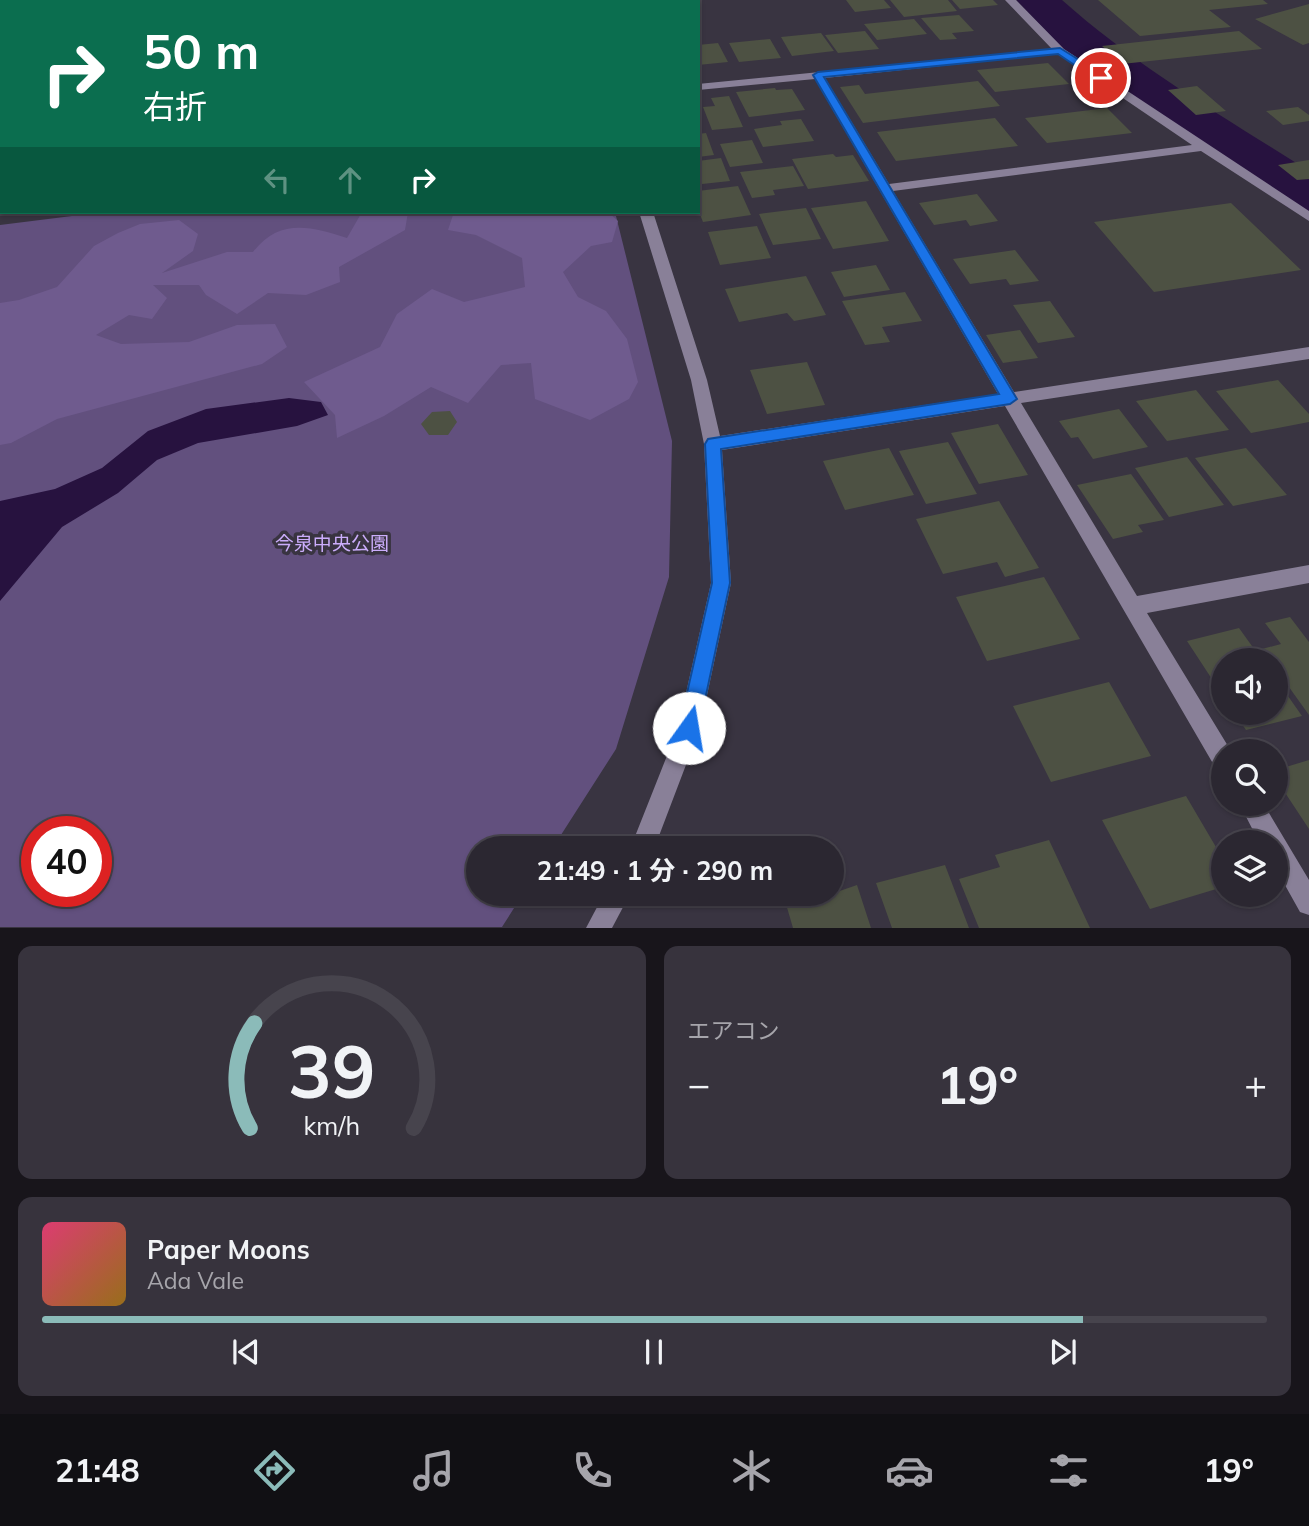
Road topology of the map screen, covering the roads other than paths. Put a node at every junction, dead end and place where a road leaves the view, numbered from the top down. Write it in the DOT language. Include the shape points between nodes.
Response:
graph roads {
  1 [pos="1010,0"];
  2 [pos="1060,51"];
  3 [pos="818,75"];
  4 [pos="700,87"];
  5 [pos="1203,147"];
  6 [pos="885,188"];
  7 [pos="1306,212"];
  8 [pos="647,214"];
  9 [pos="1309,353"];
  10 [pos="1010,399"];
  11 [pos="713,444"];
  12 [pos="1309,574"];
  13 [pos="1133,607"];
  14 [pos="1211,739"];
  15 [pos="647,836"];
  16 [pos="1288,867"];
  17 [pos="1309,903"];
  18 [pos="611,906"];
  19 [pos="598,928"];
  1 -- 2 [label="street"];
  2 -- 3 [label="street"];
  2 -- 5 [label="street"];
  3 -- 4 [label="street"];
  3 -- 6 [label="street"];
  5 -- 6 [label="street"];
  5 -- 7 [label="street"];
  6 -- 10 [label="street"];
  8 -- 11 [label="street" via="699,380"];
  9 -- 10 [label="street"];
  10 -- 11 [label="street"];
  10 -- 13 [label="street"];
  11 -- 15 [label="street" via="721,583 689,728"];
  12 -- 13 [label="street"];
  13 -- 14 [label="street"];
  16 -- 17 [label="street"];
  18 -- 19 [label="street"];
}
